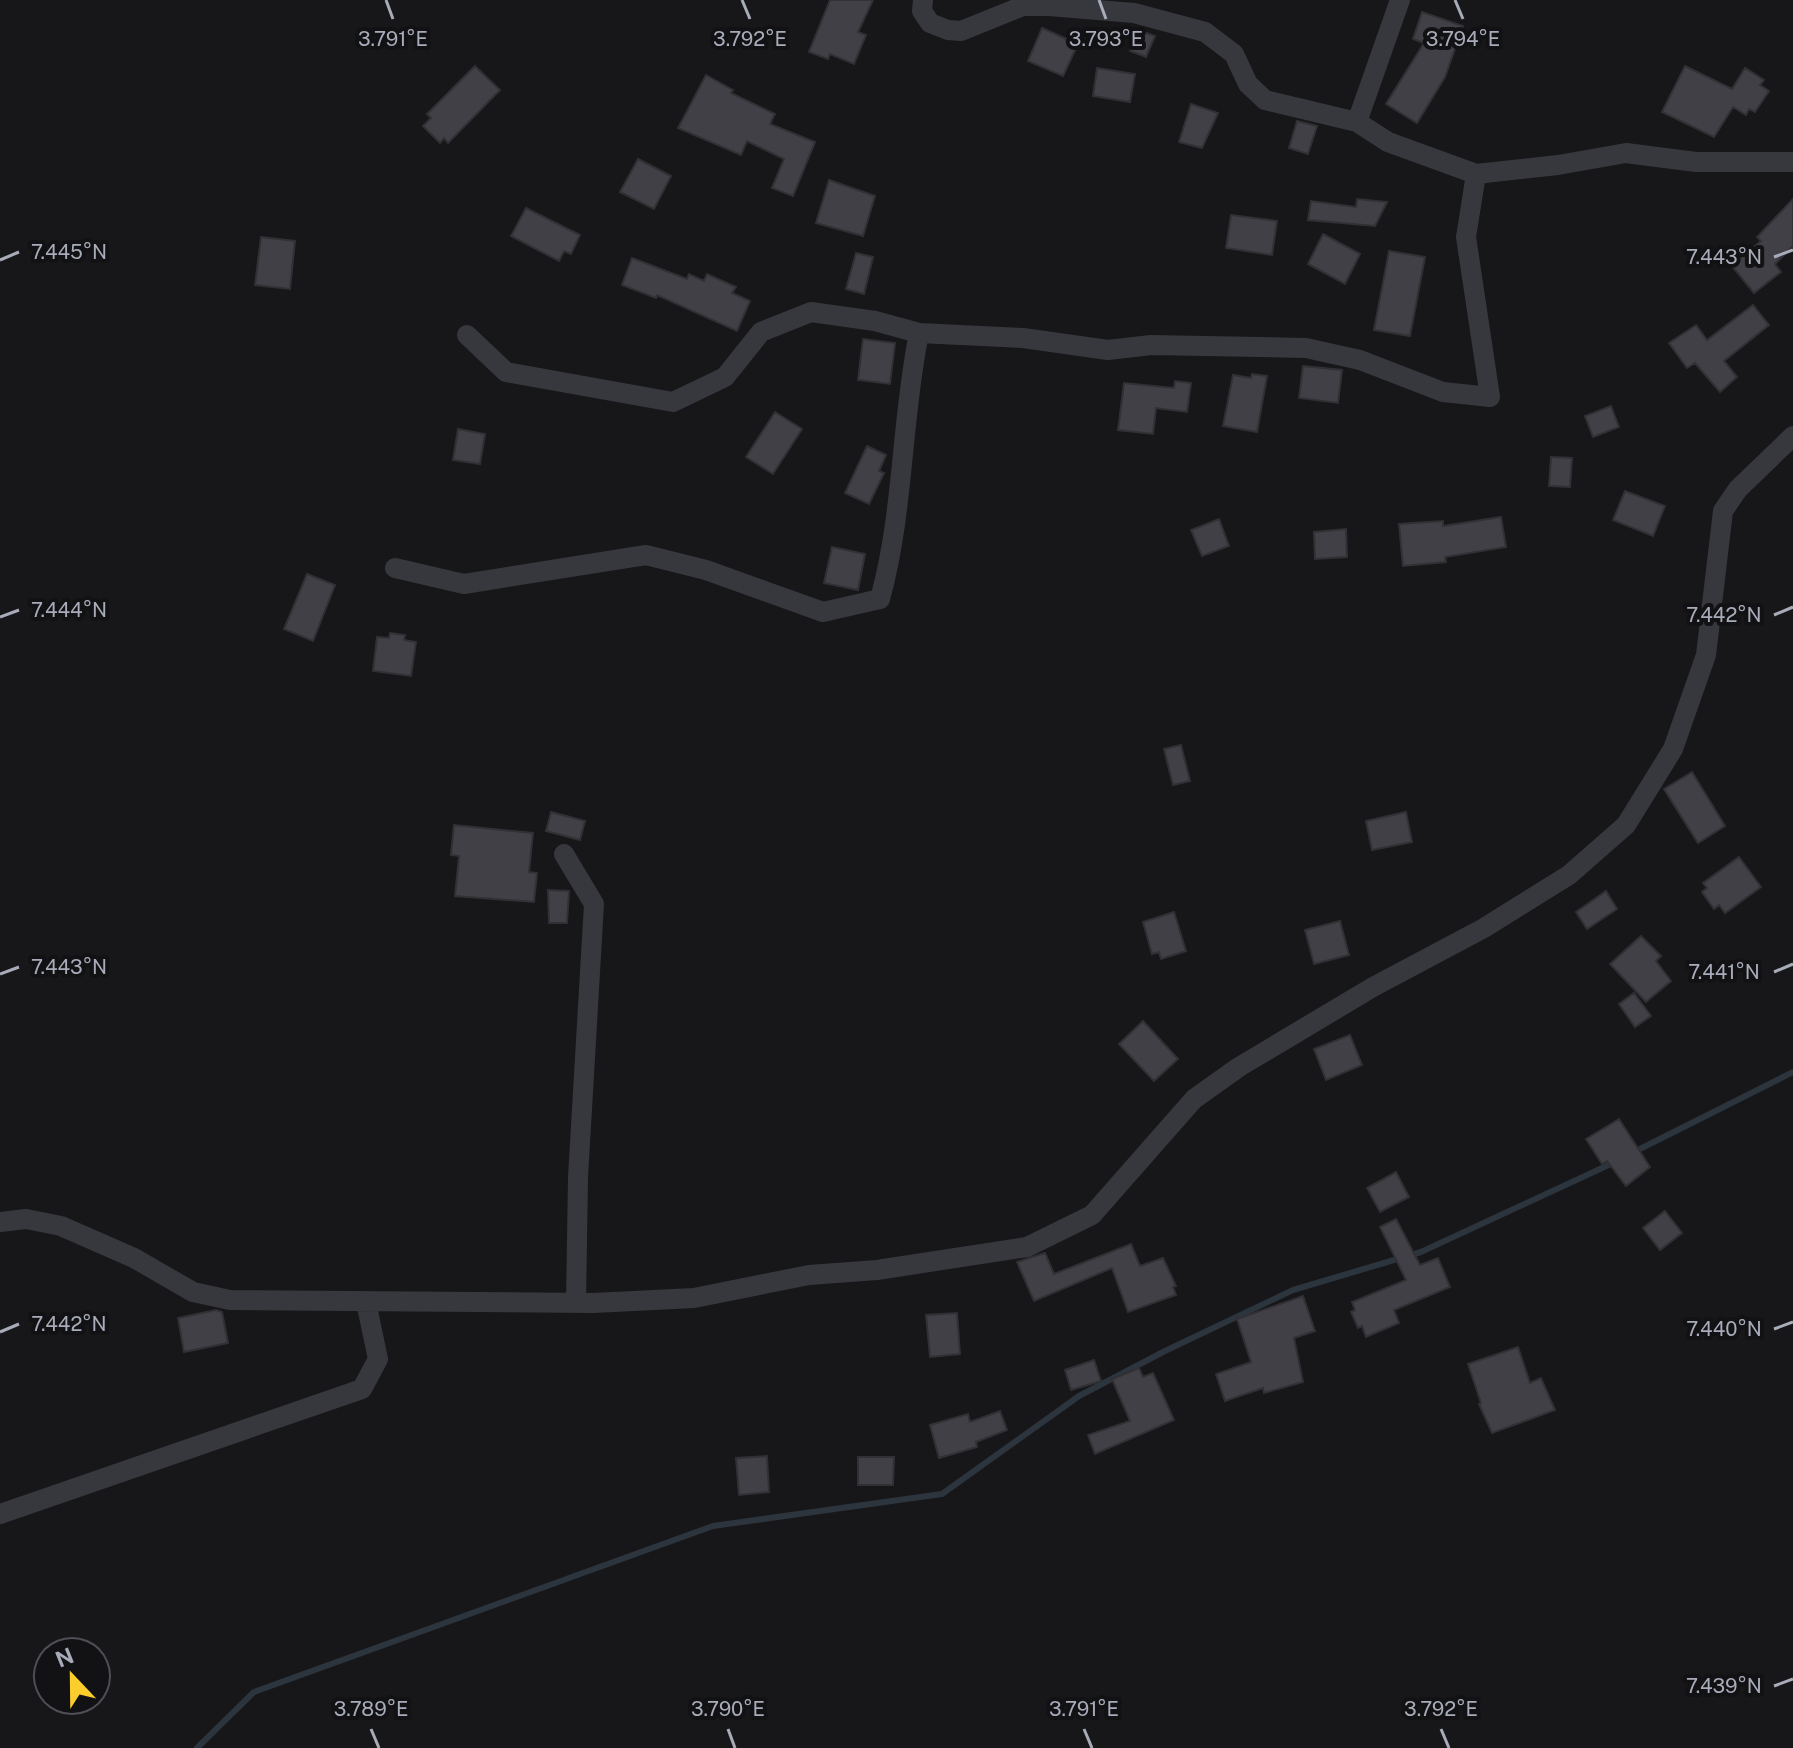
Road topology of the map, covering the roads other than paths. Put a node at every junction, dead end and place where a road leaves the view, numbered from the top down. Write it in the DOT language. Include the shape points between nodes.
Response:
graph roads {
  1 [pos="923,0"];
  2 [pos="1400,0"];
  3 [pos="1357,122"];
  4 [pos="1793,162"];
  5 [pos="1476,174"];
  6 [pos="919,333"];
  7 [pos="467,335"];
  8 [pos="1793,436"];
  9 [pos="395,568"];
  10 [pos="564,854"];
  11 [pos="0,1222"];
  12 [pos="366,1302"];
  13 [pos="576,1303"];
  14 [pos="0,1514"];
  1 -- 3 [label="street" via="922,11 930,23 948,30 961,31 1023,6 1049,6 1134,13 1205,32 1234,54 1248,84 1265,100"];
  2 -- 3 [label="street"];
  3 -- 5 [label="street" via="1388,142"];
  4 -- 5 [label="street" via="1696,162 1626,153"];
  5 -- 6 [label="street" via="1466,237 1490,397 1443,392 1360,360 1306,348 1151,345 1108,350 1023,338"];
  6 -- 7 [label="street" via="811,312 761,332 725,377 673,402 506,372"];
  6 -- 9 [label="street" via="893,551 880,599 823,612 706,570 646,555 464,584"];
  8 -- 13 [label="street" via="1738,489 1723,511 1706,655 1673,749 1626,825 1569,875 1239,1067 1194,1099 1092,1215 1027,1247 809,1275 694,1298"];
  10 -- 13 [label="street" via="594,904"];
  11 -- 12 [label="street" via="26,1219 61,1226 134,1258 193,1292 230,1300"];
  12 -- 13 [label="street"];
  12 -- 14 [label="street" via="378,1359 362,1389"];
}
